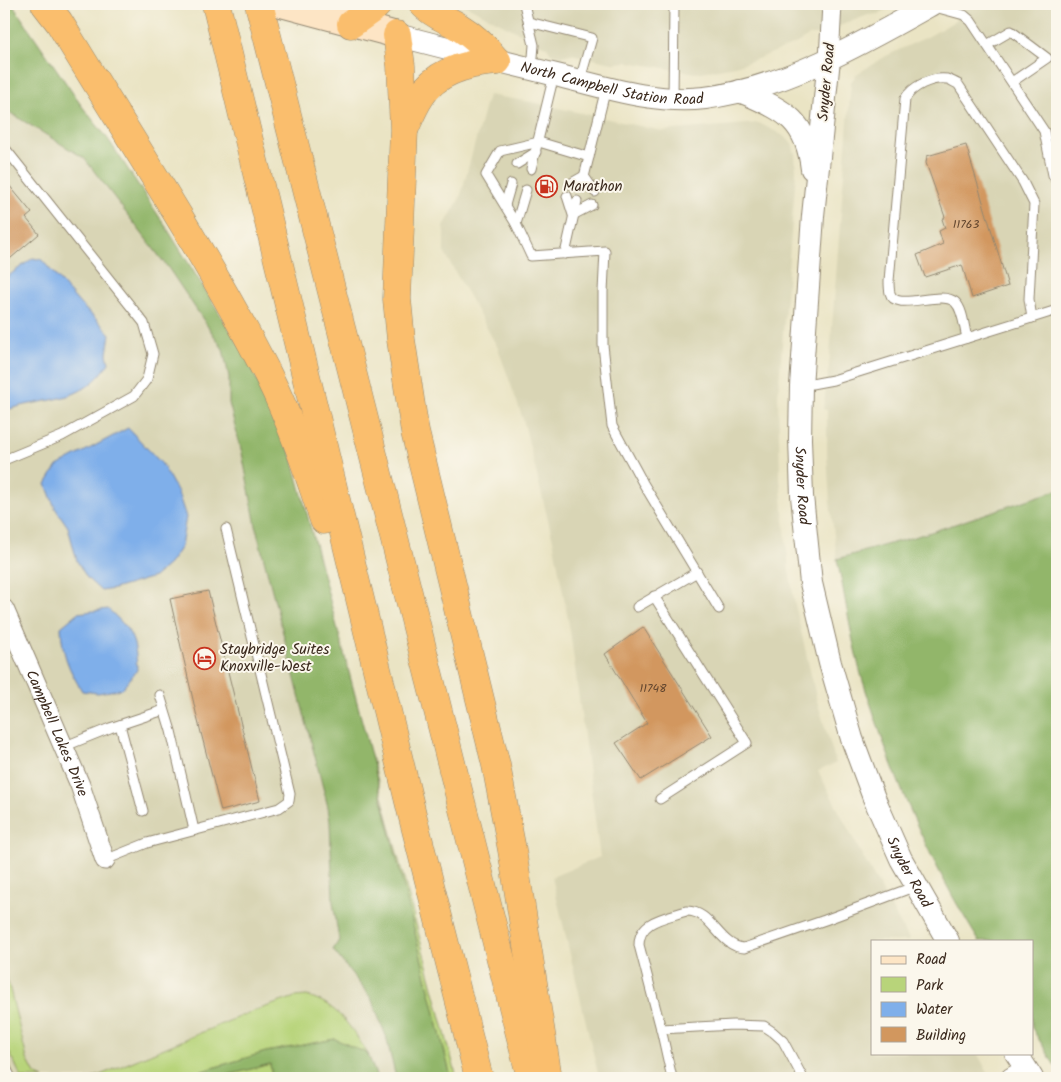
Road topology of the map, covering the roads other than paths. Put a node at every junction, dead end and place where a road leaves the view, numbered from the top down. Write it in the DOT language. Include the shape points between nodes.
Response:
graph roads {
  1 [pos="216,4"];
  2 [pos="259,4"];
  3 [pos="281,4"];
  4 [pos="378,4"];
  5 [pos="423,4"];
  6 [pos="524,4"];
  7 [pos="674,4"];
  8 [pos="832,4"];
  9 [pos="930,5"];
  10 [pos="54,10"];
  11 [pos="529,22"];
  12 [pos="351,24"];
  13 [pos="397,35"];
  14 [pos="985,43"];
  15 [pos="828,59"];
  16 [pos="497,61"];
  17 [pos="532,69"];
  18 [pos="554,74"];
  19 [pos="580,81"];
  20 [pos="1012,82"];
  21 [pos="606,88"];
  22 [pos="740,92"];
  23 [pos="673,99"];
  24 [pos="404,130"];
  25 [pos="539,142"];
  26 [pos="4,146"];
  27 [pos="536,152"];
  28 [pos="1053,152"];
  29 [pos="589,157"];
  30 [pos="517,164"];
  31 [pos="532,170"];
  32 [pos="583,181"];
  33 [pos="1057,182"];
  34 [pos="511,184"];
  35 [pos="570,184"];
  36 [pos="526,190"];
  37 [pos="596,192"];
  38 [pos="816,193"];
  39 [pos="567,196"];
  40 [pos="577,201"];
  41 [pos="505,205"];
  42 [pos="592,205"];
  43 [pos="573,215"];
  44 [pos="516,224"];
  45 [pos="564,254"];
  46 [pos="1057,310"];
  47 [pos="1032,318"];
  48 [pos="967,338"];
  49 [pos="801,386"];
  50 [pos="4,460"];
  51 [pos="226,529"];
  52 [pos="697,572"];
  53 [pos="654,596"];
  54 [pos="637,607"];
  55 [pos="4,609"];
  56 [pos="719,609"];
  57 [pos="160,695"];
  58 [pos="164,710"];
  59 [pos="389,718"];
  60 [pos="120,724"];
  61 [pos="63,747"];
  62 [pos="660,799"];
  63 [pos="143,811"];
  64 [pos="194,830"];
  65 [pos="105,860"];
  66 [pos="917,886"];
  67 [pos="947,940"];
  68 [pos="661,1028"];
  69 [pos="4,1064"];
  70 [pos="11,1078"];
  71 [pos="479,1078"];
  72 [pos="531,1078"];
  73 [pos="548,1078"];
  74 [pos="672,1078"];
  75 [pos="803,1078"];
  1 -- 59 [label="highway"];
  2 -- 72 [label="highway"];
  3 -- 12 [label="main road, North Campbell Station Road"];
  4 -- 12 [label="highway"];
  5 -- 16 [label="highway" via="440,18 471,34"];
  6 -- 11 [label="lane"];
  7 -- 23 [label="lane"];
  8 -- 15 [label="street, Snyder Road"];
  9 -- 14 [label="lane" via="964,15"];
  9 -- 15 [label="street, North Campbell Station Road"];
  10 -- 59 [label="highway" via="210,269 268,376 304,458"];
  11 -- 17 [label="lane" via="534,45"];
  11 -- 19 [label="lane" via="592,38"];
  12 -- 13 [label="main road, North Campbell Station Road"];
  13 -- 16 [label="street, North Campbell Station Road"];
  13 -- 24 [label="highway"];
  14 -- 20 [label="lane"];
  14 -- 20 [label="lane" via="1011,31 1047,58"];
  15 -- 22 [label="street, North Campbell Station Road"];
  15 -- 38 [label="street, Snyder Road"];
  16 -- 17 [label="street, North Campbell Station Road"];
  16 -- 24 [label="highway" via="466,65 437,79 420,96"];
  17 -- 18 [label="street, North Campbell Station Road"];
  18 -- 19 [label="street, North Campbell Station Road"];
  18 -- 25 [label="lane"];
  19 -- 21 [label="street, North Campbell Station Road"];
  20 -- 28 [label="lane" via="1044,131"];
  21 -- 23 [label="street, North Campbell Station Road"];
  21 -- 29 [label="lane"];
  22 -- 23 [label="street, North Campbell Station Road"];
  22 -- 38 [label="street" via="781,111 795,122 809,151"];
  24 -- 73 [label="highway" via="398,299 402,349 415,432 496,765"];
  25 -- 27 [label="lane"];
  25 -- 29 [label="lane"];
  25 -- 41 [label="lane" via="500,151 486,175"];
  26 -- 50 [label="lane" via="144,323 153,354 147,379 134,396 62,436"];
  27 -- 30 [label="lane"];
  27 -- 31 [label="lane"];
  28 -- 33 [label="lane" via="1053,175"];
  29 -- 32 [label="lane"];
  32 -- 35 [label="lane"];
  32 -- 37 [label="lane"];
  34 -- 41 [label="lane"];
  36 -- 44 [label="lane"];
  38 -- 49 [label="street, Snyder Road"];
  39 -- 43 [label="lane"];
  40 -- 43 [label="lane"];
  41 -- 44 [label="lane"];
  42 -- 43 [label="lane"];
  43 -- 45 [label="lane"];
  44 -- 45 [label="lane" via="531,256"];
  45 -- 52 [label="lane" via="605,251 603,344 612,426"];
  46 -- 47 [label="lane"];
  47 -- 48 [label="lane"];
  47 -- 48 [label="lane" via="1029,299 1034,204 1031,196 958,84 948,79 935,80 922,84 904,99 890,293 896,300 905,302 941,297 956,302"];
  48 -- 49 [label="lane" via="833,380"];
  49 -- 66 [label="street, Snyder Road" via="802,496 811,583 852,739 901,859"];
  51 -- 64 [label="lane" via="290,794 289,801 279,808"];
  52 -- 53 [label="lane"];
  52 -- 56 [label="lane"];
  53 -- 54 [label="lane"];
  53 -- 62 [label="lane" via="747,743"];
  55 -- 61 [label="street, Campbell Lakes Drive"];
  57 -- 58 [label="lane"];
  58 -- 60 [label="lane"];
  58 -- 64 [label="lane"];
  59 -- 71 [label="highway"];
  60 -- 61 [label="lane"];
  60 -- 63 [label="lane"];
  61 -- 65 [label="street, Campbell Lakes Drive" via="80,785"];
  64 -- 65 [label="lane" via="146,843"];
  66 -- 67 [label="street, Snyder Road"];
  66 -- 68 [label="lane" via="744,948 731,945 704,917 690,910 650,924 639,936 639,945"];
  68 -- 74 [label="lane"];
  68 -- 75 [label="lane" via="764,1026 783,1041"];
  69 -- 70 [label="lane"];
}
